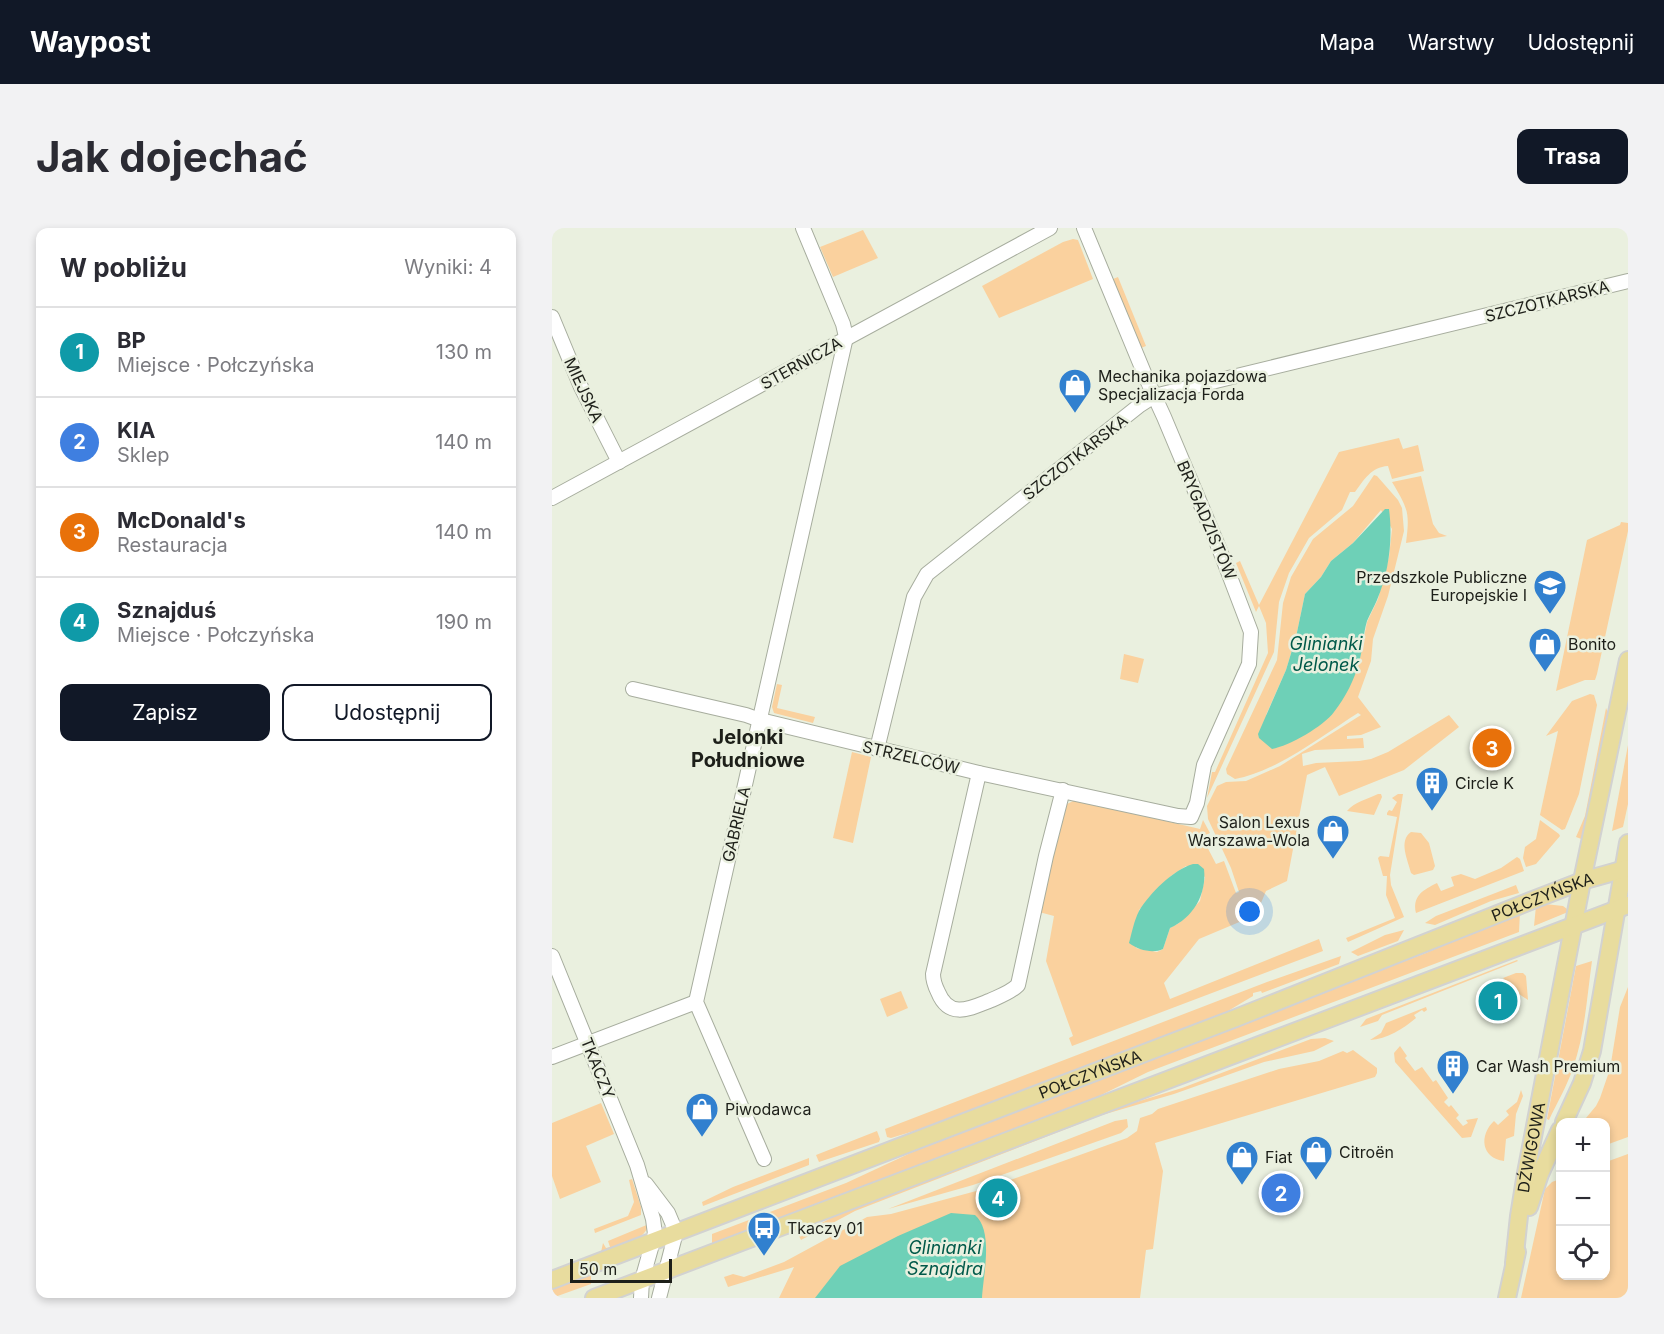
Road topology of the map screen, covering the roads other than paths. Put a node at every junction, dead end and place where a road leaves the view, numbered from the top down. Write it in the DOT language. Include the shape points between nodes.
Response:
graph roads {
  1 [pos="803,228"];
  2 [pos="1050,228"];
  3 [pos="1084,228"];
  4 [pos="1628,281"];
  5 [pos="552,317"];
  6 [pos="846,338"];
  7 [pos="1154,396"];
  8 [pos="619,462"];
  9 [pos="552,498"];
  10 [pos="1628,660"];
  11 [pos="633,689"];
  12 [pos="760,720"];
  13 [pos="878,749"];
  14 [pos="979,772"];
  15 [pos="1064,790"];
  16 [pos="1191,817"];
  17 [pos="1628,843"];
  18 [pos="1626,869"];
  19 [pos="1582,881"];
  20 [pos="1622,907"];
  21 [pos="1574,926"];
  22 [pos="552,956"];
  23 [pos="696,1002"];
  24 [pos="588,1043"];
  25 [pos="552,1057"];
  26 [pos="1566,1118"];
  27 [pos="1556,1139"];
  28 [pos="764,1159"];
  29 [pos="643,1180"];
  30 [pos="676,1232"];
  31 [pos="653,1240"];
  32 [pos="1514,1263"];
  33 [pos="664,1272"];
  34 [pos="552,1280"];
  35 [pos="642,1280"];
  36 [pos="594,1298"];
  37 [pos="641,1298"];
  38 [pos="659,1298"];
  39 [pos="1507,1298"];
  1 -- 6 [label="street"];
  2 -- 6 [label="street, STERNICZA"];
  3 -- 7 [label="street, BRYGADZISTÓW"];
  4 -- 7 [label="street, SZCZOTKARSKA"];
  5 -- 8 [label="street, MIEJSKA"];
  6 -- 8 [label="street, STERNICZA"];
  6 -- 12 [label="street, GABRIELA"];
  7 -- 13 [label="street, SZCZOTKARSKA" via="927,574 914,597"];
  7 -- 16 [label="street, BRYGADZISTÓW" via="1251,632 1249,664 1204,765"];
  8 -- 9 [label="street, STERNICZA"];
  10 -- 19 [label="main road, DŹWIGOWA"];
  11 -- 12 [label="street, STRZELCÓW"];
  12 -- 13 [label="street, STRZELCÓW"];
  12 -- 23 [label="street, GABRIELA"];
  13 -- 14 [label="street, STRZELCÓW"];
  14 -- 15 [label="street, STRZELCÓW"];
  14 -- 15 [label="street" via="933,974 941,1000 954,1009 966,1010 1018,985"];
  15 -- 16 [label="street, STRZELCÓW"];
  17 -- 18 [label="main road, DŹWIGOWA"];
  18 -- 19 [label="main road, POŁCZYŃSKA"];
  18 -- 20 [label="main road, DŹWIGOWA"];
  19 -- 21 [label="main road, DŹWIGOWA"];
  19 -- 30 [label="main road, POŁCZYŃSKA"];
  20 -- 21 [label="main road, POŁCZYŃSKA"];
  20 -- 26 [label="main road, DŹWIGOWA" via="1592,1051"];
  21 -- 32 [label="main road, DŹWIGOWA" via="1524,1184"];
  21 -- 33 [label="main road, POŁCZYŃSKA"];
  22 -- 24 [label="street, TKACZY"];
  23 -- 24 [label="street"];
  23 -- 28 [label="street"];
  24 -- 25 [label="street"];
  24 -- 29 [label="street, TKACZY"];
  27 -- 32 [label="main road, DŹWIGOWA" via="1535,1187"];
  29 -- 30 [label="street, TKACZY" via="668,1213"];
  29 -- 31 [label="street, TKACZY" via="653,1219"];
  30 -- 31 [label="main road, POŁCZYŃSKA"];
  30 -- 33 [label="street"];
  31 -- 34 [label="main road, POŁCZYŃSKA"];
  31 -- 35 [label="street, TKACZY"];
  32 -- 39 [label="main road, DŹWIGOWA"];
  33 -- 35 [label="main road, POŁCZYŃSKA"];
  33 -- 38 [label="street"];
  35 -- 36 [label="main road, POŁCZYŃSKA"];
  35 -- 37 [label="street, TKACZY"];
}
